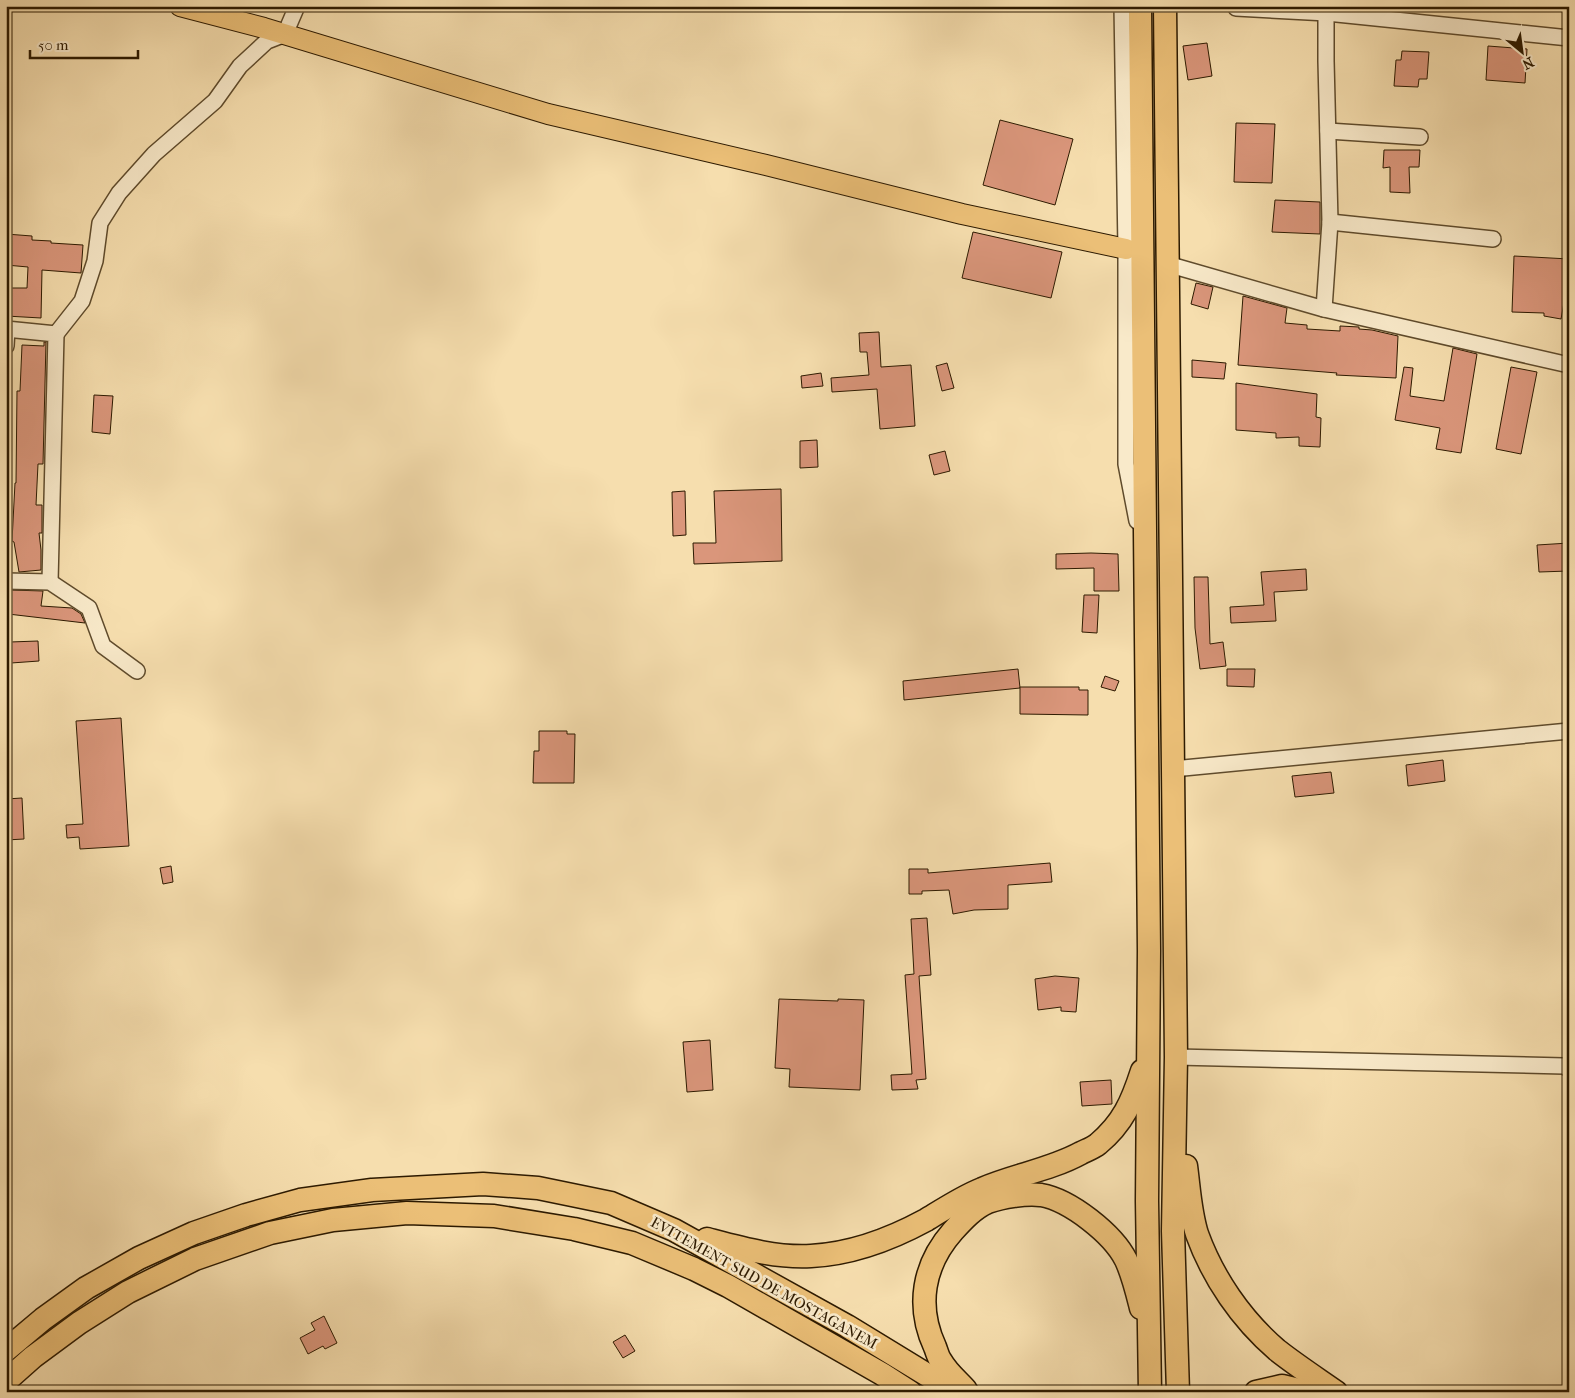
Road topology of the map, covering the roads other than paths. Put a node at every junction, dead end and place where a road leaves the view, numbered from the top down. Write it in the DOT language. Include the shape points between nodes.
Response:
graph roads {
  1 [pos="180,6"];
  2 [pos="297,6"];
  3 [pos="1122,6"];
  4 [pos="1140,6"];
  5 [pos="1165,6"];
  6 [pos="1236,8"];
  7 [pos="1326,10"];
  8 [pos="285,34"];
  9 [pos="1569,38"];
  10 [pos="1328,132"];
  11 [pos="1420,137"];
  12 [pos="1330,222"];
  13 [pos="1494,239"];
  14 [pos="1126,250"];
  15 [pos="1167,264"];
  16 [pos="1324,309"];
  17 [pos="7,329"];
  18 [pos="56,334"];
  19 [pos="6,346"];
  20 [pos="1569,365"];
  21 [pos="1145,559"];
  22 [pos="6,581"];
  23 [pos="50,582"];
  24 [pos="137,671"];
  25 [pos="1569,731"];
  26 [pos="1173,769"];
  27 [pos="1149,1048"];
  28 [pos="1176,1066"];
  29 [pos="1569,1069"];
  30 [pos="674,1230"];
  31 [pos="1149,1343"];
  32 [pos="6,1350"];
  33 [pos="882,1374"];
  34 [pos="6,1380"];
  35 [pos="900,1392"];
  36 [pos="910,1392"];
  37 [pos="956,1392"];
  38 [pos="968,1392"];
  39 [pos="1150,1392"];
  40 [pos="1178,1392"];
  41 [pos="1256,1392"];
  42 [pos="1307,1392"];
  43 [pos="1336,1392"];
  1 -- 8 [label="main road"];
  2 -- 8 [label="street"];
  3 -- 14 [label="street"];
  4 -- 21 [label="highway"];
  5 -- 15 [label="highway"];
  6 -- 7 [label="street"];
  7 -- 9 [label="street"];
  7 -- 10 [label="street"];
  8 -- 14 [label="main road" via="548,114 962,214"];
  8 -- 18 [label="street" via="267,41 240,66 215,100 154,154 118,193 100,223 96,261 82,301"];
  10 -- 11 [label="street"];
  10 -- 12 [label="street"];
  12 -- 13 [label="street"];
  12 -- 16 [label="street"];
  14 -- 21 [label="street" via="1126,464"];
  15 -- 16 [label="street"];
  15 -- 26 [label="highway"];
  16 -- 20 [label="street"];
  17 -- 18 [label="street"];
  17 -- 19 [label="street"];
  18 -- 23 [label="street"];
  21 -- 27 [label="highway"];
  22 -- 23 [label="street"];
  23 -- 24 [label="street" via="89,608 103,646"];
  25 -- 26 [label="street"];
  26 -- 28 [label="highway"];
  27 -- 30 [label="highway" via="1127,1111 1096,1146 1046,1168 981,1189 882,1240 841,1252 790,1256 738,1247"];
  27 -- 31 [label="highway"];
  28 -- 29 [label="street" via="1564,1066"];
  28 -- 40 [label="highway" via="1173,1231"];
  28 -- 43 [label="highway" via="1190,1202 1197,1232 1212,1268 1255,1328 1298,1366"];
  30 -- 32 [label="highway, EVITEMENT SUD DE MOSTAGANEM" via="611,1204 538,1188 483,1184 430,1186 300,1200 194,1233 139,1258 86,1288"];
  30 -- 37 [label="highway, EVITEMENT SUD DE MOSTAGANEM" via="847,1326"];
  31 -- 38 [label="highway" via="1126,1261 1114,1242 1094,1223 1067,1205 1041,1195 1014,1196 988,1202 966,1217 944,1242 930,1268 924,1293 924,1316 929,1336 941,1361"];
  31 -- 39 [label="highway"];
  33 -- 34 [label="highway, EVITEMENT SUD DE MOSTAGANEM" via="728,1286 632,1244 574,1229 494,1216 407,1213 333,1220 270,1233 195,1259 128,1292 79,1323"];
  33 -- 35 [label="highway"];
  33 -- 36 [label="highway, EVITEMENT SUD DE MOSTAGANEM"];
  41 -- 42 [label="highway" via="1282,1386"];
}
